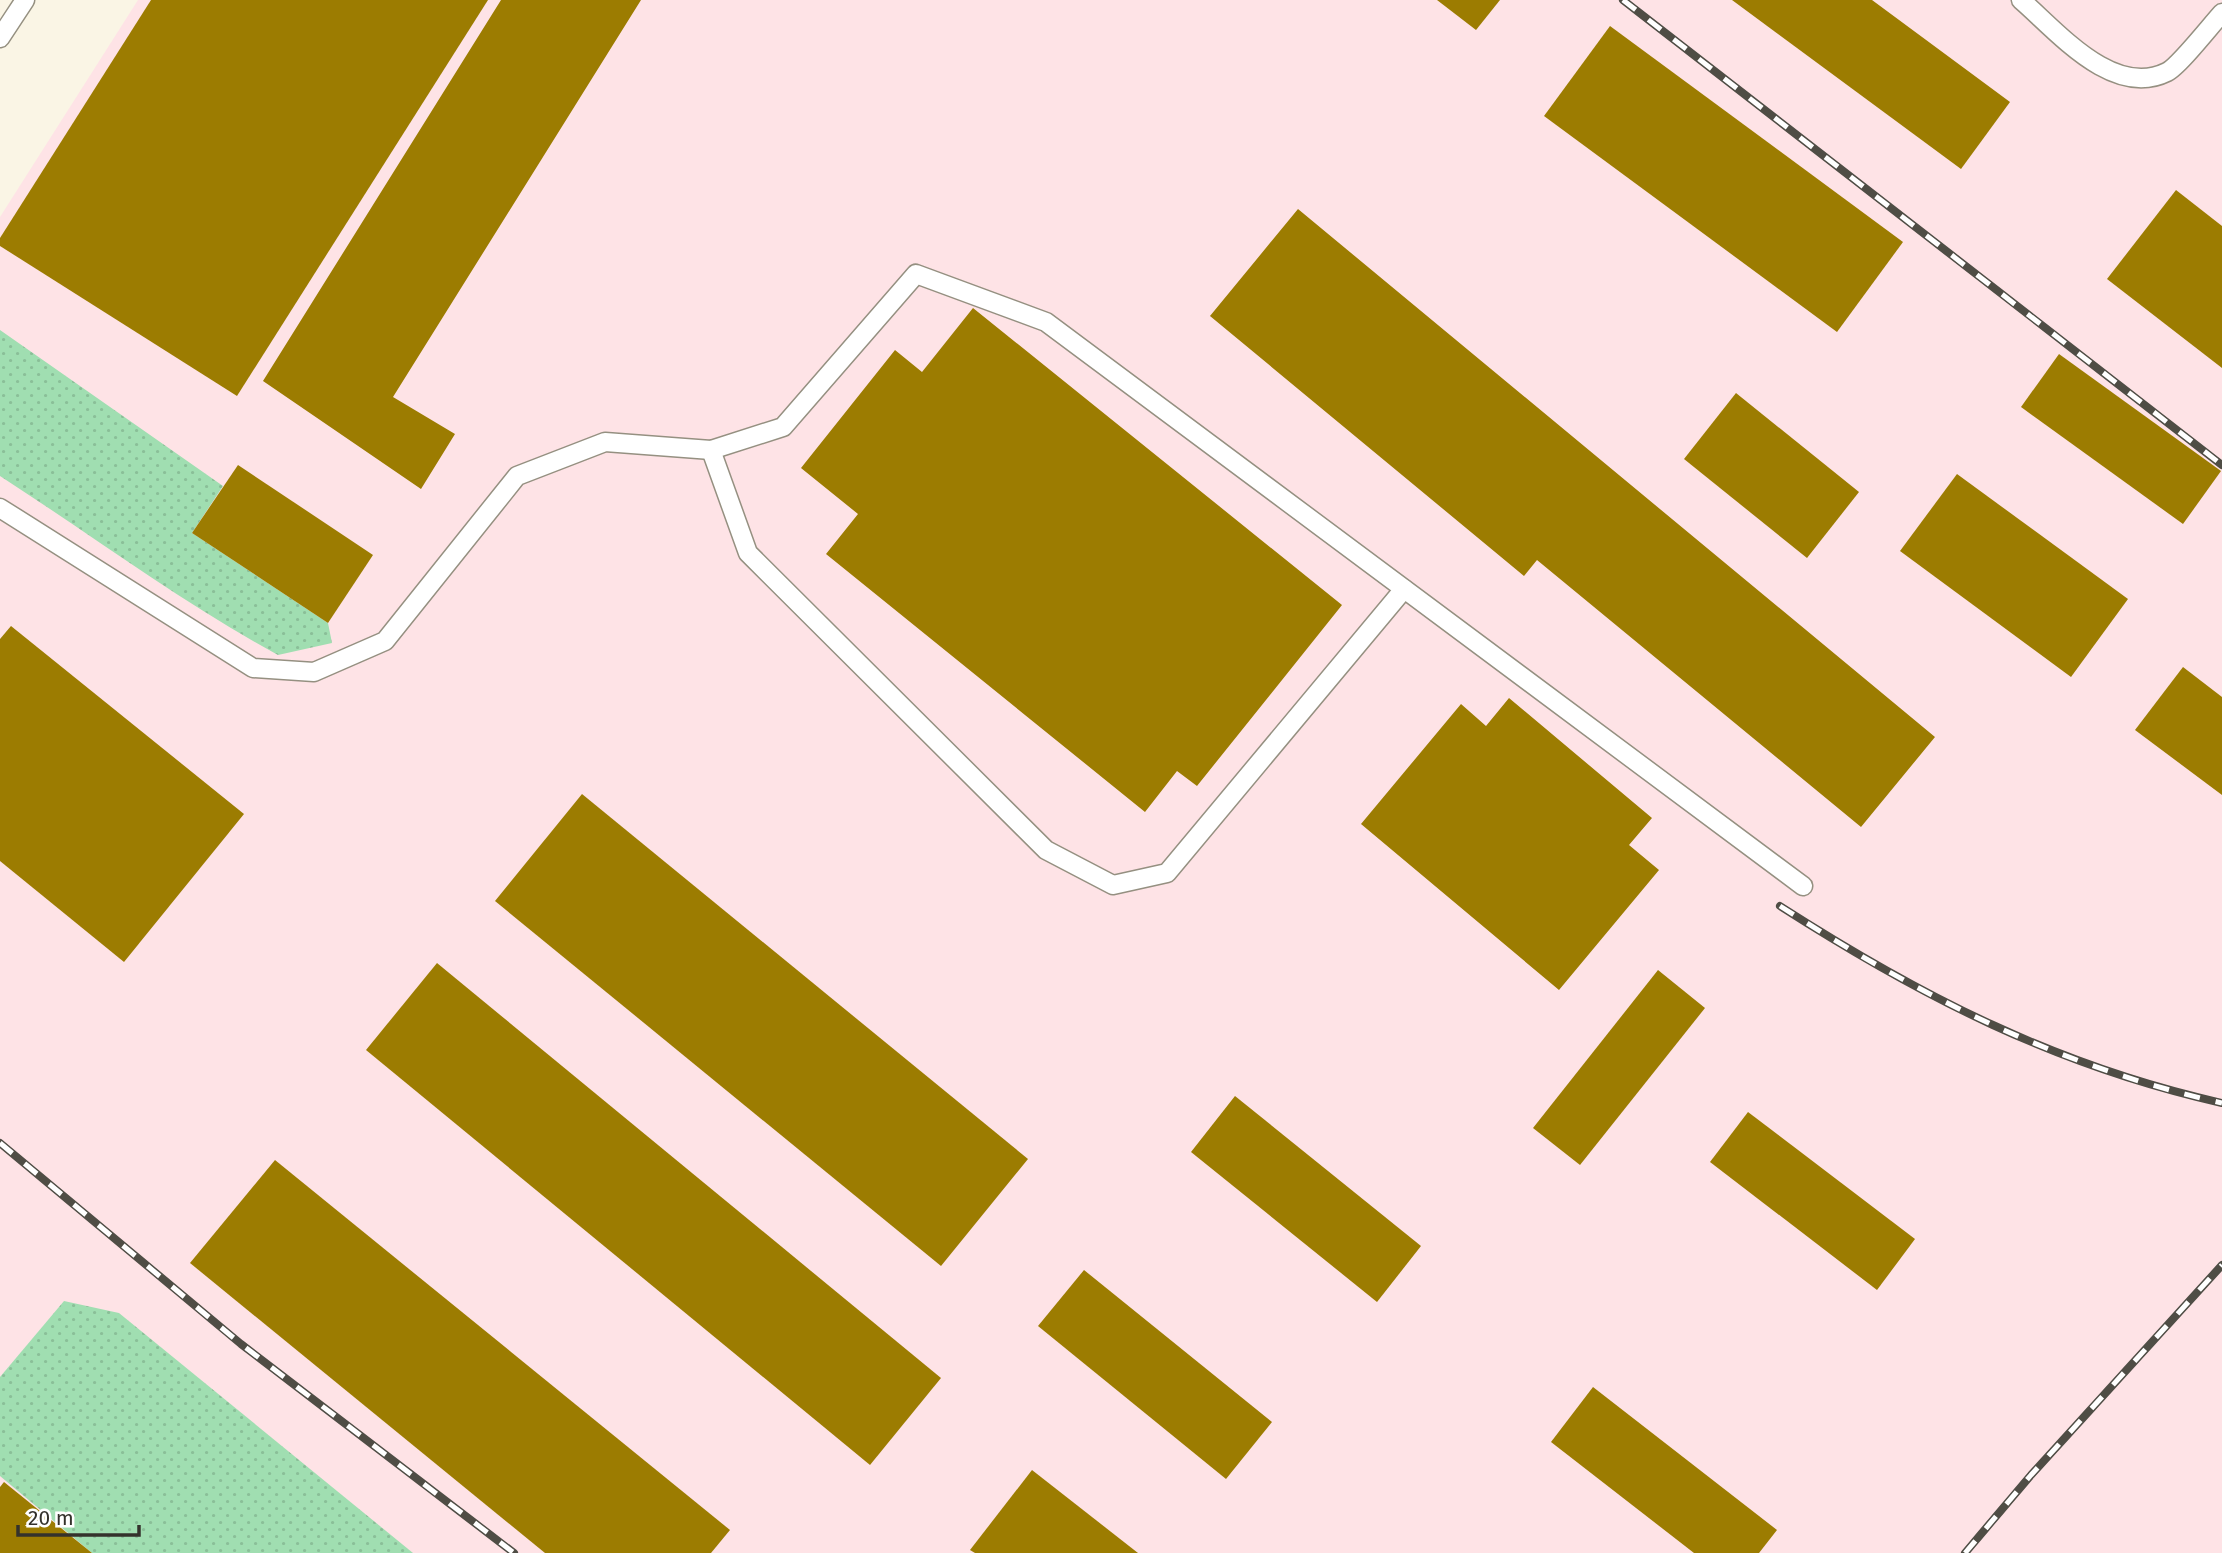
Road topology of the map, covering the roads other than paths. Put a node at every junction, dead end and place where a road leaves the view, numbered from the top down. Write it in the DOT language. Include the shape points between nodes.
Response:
graph roads {
  1 [pos="24,0"];
  2 [pos="2021,0"];
  3 [pos="2222,13"];
  4 [pos="0,38"];
  5 [pos="711,450"];
  6 [pos="0,508"];
  7 [pos="1404,589"];
  8 [pos="1804,886"];
  1 -- 4 [label="lane"];
  2 -- 3 [label="lane" via="2097,64 2130,79 2168,72"];
  5 -- 6 [label="lane" via="605,442 517,476 385,641 314,672 253,668"];
  5 -- 7 [label="lane" via="783,427 916,274 1046,323"];
  5 -- 7 [label="lane" via="748,553 1046,850 1113,885 1167,873"];
  7 -- 8 [label="lane"];
}
